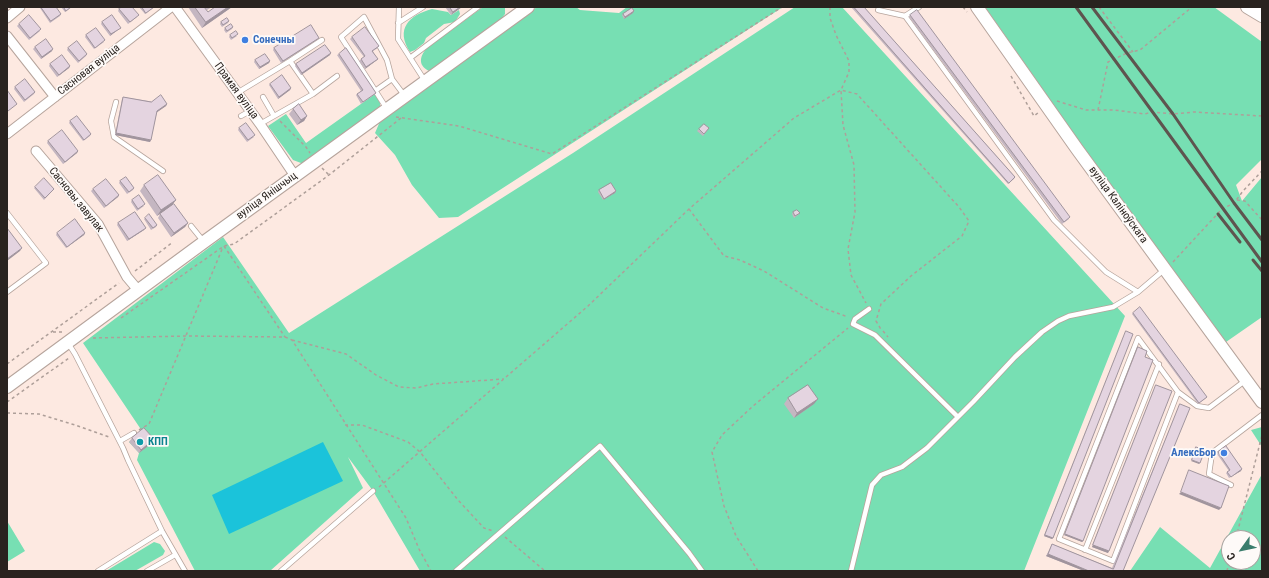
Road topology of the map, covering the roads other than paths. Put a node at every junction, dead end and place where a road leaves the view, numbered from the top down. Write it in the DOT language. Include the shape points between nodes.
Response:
graph roads {
  1 [pos="20,7"];
  2 [pos="171,7"];
  3 [pos="175,7"];
  4 [pos="399,7"];
  5 [pos="423,7"];
  6 [pos="478,7"];
  7 [pos="919,7"];
  8 [pos="977,7"];
  9 [pos="1247,7"];
  10 [pos="523,8"];
  11 [pos="878,10"];
  12 [pos="905,16"];
  13 [pos="1262,16"];
  14 [pos="7,18"];
  15 [pos="398,23"];
  16 [pos="7,36"];
  17 [pos="322,40"];
  18 [pos="410,58"];
  19 [pos="290,61"];
  20 [pos="337,76"];
  21 [pos="392,79"];
  22 [pos="426,82"];
  23 [pos="375,91"];
  24 [pos="237,93"];
  25 [pos="313,94"];
  26 [pos="405,96"];
  27 [pos="55,97"];
  28 [pos="263,97"];
  29 [pos="116,102"];
  30 [pos="250,111"];
  31 [pos="385,111"];
  32 [pos="241,116"];
  33 [pos="274,116"];
  34 [pos="260,124"];
  35 [pos="7,134"];
  36 [pos="36,152"];
  37 [pos="163,171"];
  38 [pos="295,176"];
  39 [pos="7,213"];
  40 [pos="191,226"];
  41 [pos="204,242"];
  42 [pos="1165,269"];
  43 [pos="138,290"];
  44 [pos="7,292"];
  45 [pos="1138,292"];
  46 [pos="869,309"];
  47 [pos="68,343"];
  48 [pos="1158,364"];
  49 [pos="1246,380"];
  50 [pos="7,387"];
  51 [pos="1178,392"];
  52 [pos="1262,402"];
  53 [pos="1262,415"];
  54 [pos="958,417"];
  55 [pos="134,433"];
  56 [pos="120,442"];
  57 [pos="1231,485"];
  58 [pos="373,491"];
  59 [pos="162,531"];
  60 [pos="1085,550"];
  61 [pos="175,555"];
  62 [pos="98,571"];
  63 [pos="147,571"];
  64 [pos="184,571"];
  65 [pos="281,571"];
  66 [pos="456,571"];
  67 [pos="702,571"];
  68 [pos="851,571"];
  1 -- 14 [label="street"];
  2 -- 27 [label="street, Сасновая вуліца"];
  3 -- 24 [label="street, Прамая вуліца"];
  4 -- 15 [label="lane"];
  5 -- 15 [label="lane"];
  6 -- 18 [label="lane"];
  7 -- 12 [label="lane"];
  8 -- 42 [label="street, вуліца Каліноўскага"];
  9 -- 13 [label="street"];
  10 -- 22 [label="street, вуліца Янішчыц"];
  11 -- 12 [label="lane"];
  12 -- 45 [label="lane" via="1054,220 1106,272"];
  15 -- 18 [label="lane" via="398,39"];
  16 -- 27 [label="street"];
  17 -- 19 [label="lane"];
  18 -- 22 [label="lane"];
  19 -- 24 [label="lane"];
  19 -- 25 [label="lane"];
  20 -- 25 [label="lane"];
  21 -- 23 [label="lane"];
  21 -- 23 [label="lane" via="387,60 364,17 340,37"];
  21 -- 26 [label="lane"];
  22 -- 26 [label="street, вуліца Янішчыц"];
  23 -- 31 [label="lane"];
  24 -- 30 [label="street, Прамая вуліца"];
  25 -- 33 [label="lane"];
  26 -- 31 [label="street, вуліца Янішчыц"];
  27 -- 35 [label="street, Сасновая вуліца"];
  28 -- 33 [label="lane"];
  29 -- 37 [label="lane" via="110,121 114,138"];
  30 -- 32 [label="lane"];
  30 -- 34 [label="street, Прамая вуліца"];
  31 -- 38 [label="street, вуліца Янішчыц"];
  33 -- 34 [label="lane"];
  34 -- 38 [label="street, Прамая вуліца"];
  36 -- 43 [label="street, Сасновы завулак" via="98,224 127,277"];
  38 -- 41 [label="street, вуліца Янішчыц"];
  39 -- 44 [label="lane" via="46,263"];
  40 -- 41 [label="lane"];
  41 -- 43 [label="street, вуліца Янішчыц"];
  42 -- 45 [label="lane"];
  42 -- 49 [label="street, вуліца Каліноўскага"];
  43 -- 47 [label="street, вуліца Янішчыц"];
  45 -- 54 [label="lane" via="1113,307 1069,316 1042,332"];
  46 -- 54 [label="lane" via="854,322 875,335"];
  47 -- 50 [label="street, вуліца Янішчыц"];
  47 -- 56 [label="lane"];
  48 -- 51 [label="lane"];
  48 -- 60 [label="lane"];
  48 -- 60 [label="lane" via="1138,338 1059,539"];
  49 -- 51 [label="lane" via="1209,408 1197,406"];
  49 -- 52 [label="street, вуліца Каліноўскага"];
  51 -- 60 [label="lane" via="1113,561"];
  53 -- 57 [label="lane" via="1212,453 1208,474"];
  54 -- 68 [label="lane" via="927,448 902,467 881,475 872,485"];
  55 -- 56 [label="lane"];
  56 -- 59 [label="lane"];
  58 -- 65 [label="lane"];
  59 -- 61 [label="lane"];
  59 -- 62 [label="lane"];
  61 -- 63 [label="lane"];
  61 -- 64 [label="lane"];
  66 -- 67 [label="lane" via="600,446 690,553"];
}
